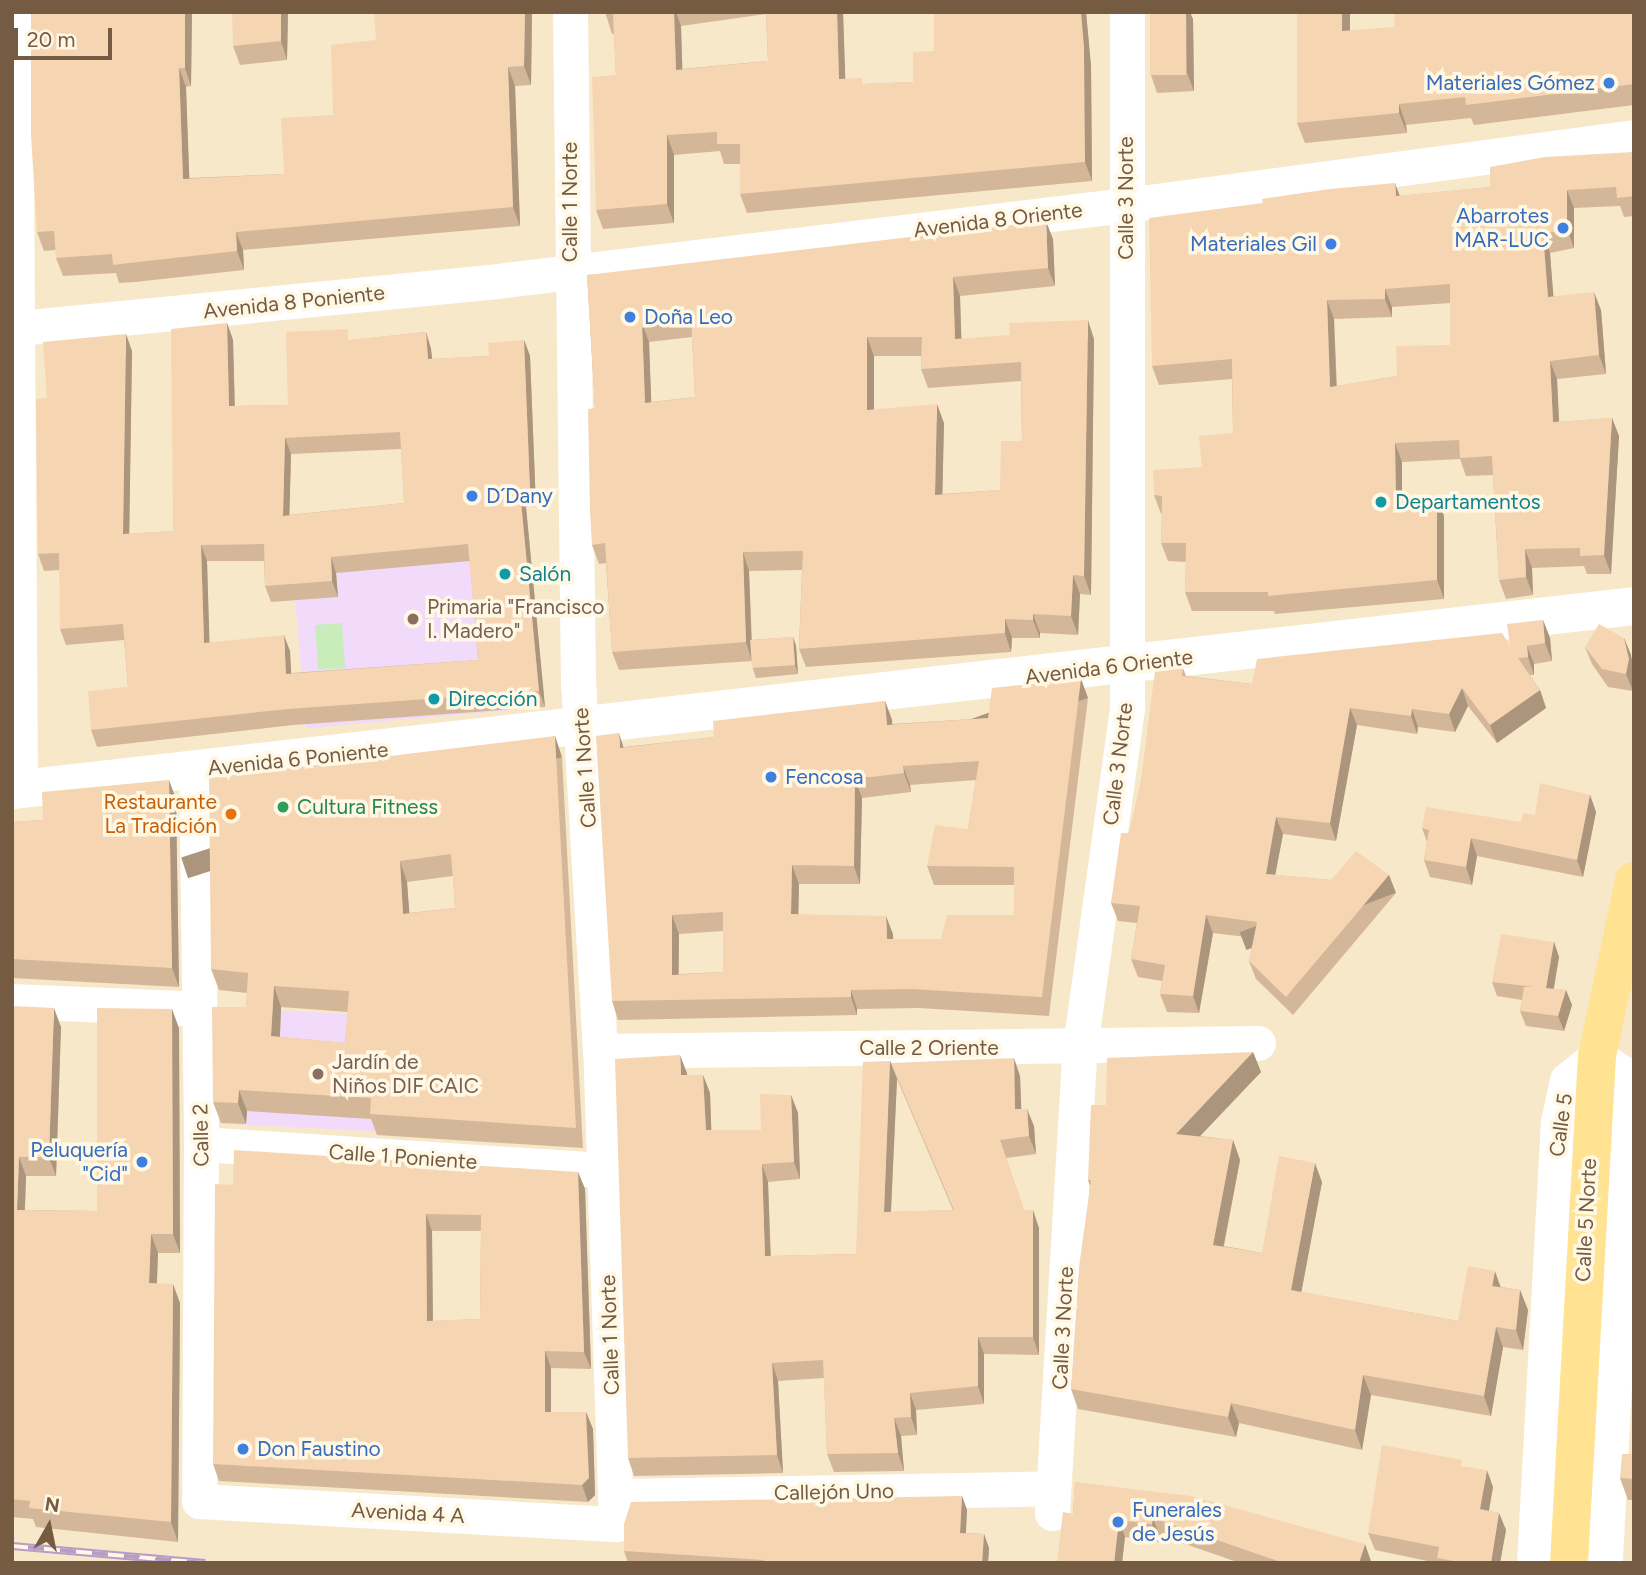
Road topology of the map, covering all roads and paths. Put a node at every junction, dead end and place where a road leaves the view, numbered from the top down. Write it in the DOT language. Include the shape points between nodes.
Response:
graph roads {
  1 [pos="15,12"];
  2 [pos="570,12"];
  3 [pos="1127,12"];
  4 [pos="1634,137"];
  5 [pos="1126,205"];
  6 [pos="570,270"];
  7 [pos="19,328"];
  8 [pos="16,481"];
  9 [pos="1634,606"];
  10 [pos="1128,665"];
  11 [pos="583,727"];
  12 [pos="196,770"];
  13 [pos="16,789"];
  14 [pos="1634,881"];
  15 [pos="12,1001"];
  16 [pos="199,1009"];
  17 [pos="1258,1044"];
  18 [pos="1080,1046"];
  19 [pos="600,1051"];
  20 [pos="1597,1056"];
  21 [pos="201,1144"];
  22 [pos="604,1170"];
  23 [pos="1053,1500"];
  24 [pos="199,1501"];
  25 [pos="616,1510"];
  26 [pos="1534,1563"];
  27 [pos="1569,1563"];
  28 [pos="1605,1563"];
  1 -- 7 [label="street"];
  2 -- 6 [label="street, Calle 1 Norte"];
  3 -- 5 [label="street, Calle 3 Norte"];
  4 -- 5 [label="street, Avenida 8 Oriente"];
  5 -- 6 [label="street, Avenida 8 Oriente"];
  5 -- 10 [label="street, Calle 3 Norte"];
  6 -- 7 [label="street, Avenida 8 Poniente"];
  6 -- 11 [label="street, Calle 1 Norte" via="578,685"];
  7 -- 8 [label="street"];
  8 -- 13 [label="street"];
  9 -- 10 [label="street, Avenida 6 Oriente"];
  10 -- 11 [label="street, Avenida 6 Oriente"];
  10 -- 18 [label="street, Calle 3 Norte" via="1127,708"];
  11 -- 12 [label="street, Avenida 6 Poniente"];
  11 -- 19 [label="street, Calle 1 Norte"];
  12 -- 13 [label="street, Avenida 6 Poniente"];
  12 -- 16 [label="street, Calle 2"];
  14 -- 20 [label="main road, Calle 5 Norte"];
  15 -- 16 [label="street"];
  16 -- 21 [label="street, Calle 2"];
  17 -- 18 [label="street, Calle 2 Oriente"];
  18 -- 19 [label="street, Calle 2 Oriente"];
  18 -- 23 [label="street, Calle 3 Norte"];
  19 -- 22 [label="street, Calle 1 Norte"];
  20 -- 26 [label="street, Calle 5" via="1567,1080 1558,1122"];
  20 -- 27 [label="main road, Calle 5 Norte"];
  20 -- 28 [label="street" via="1622,1073 1629,1100"];
  21 -- 22 [label="street, Calle 1 Poniente"];
  21 -- 24 [label="street, Calle 2"];
  22 -- 25 [label="street, Calle 1 Norte"];
  23 -- 25 [label="street, Callejón Uno"];
  24 -- 25 [label="street, Avenida 4 A"];
}
